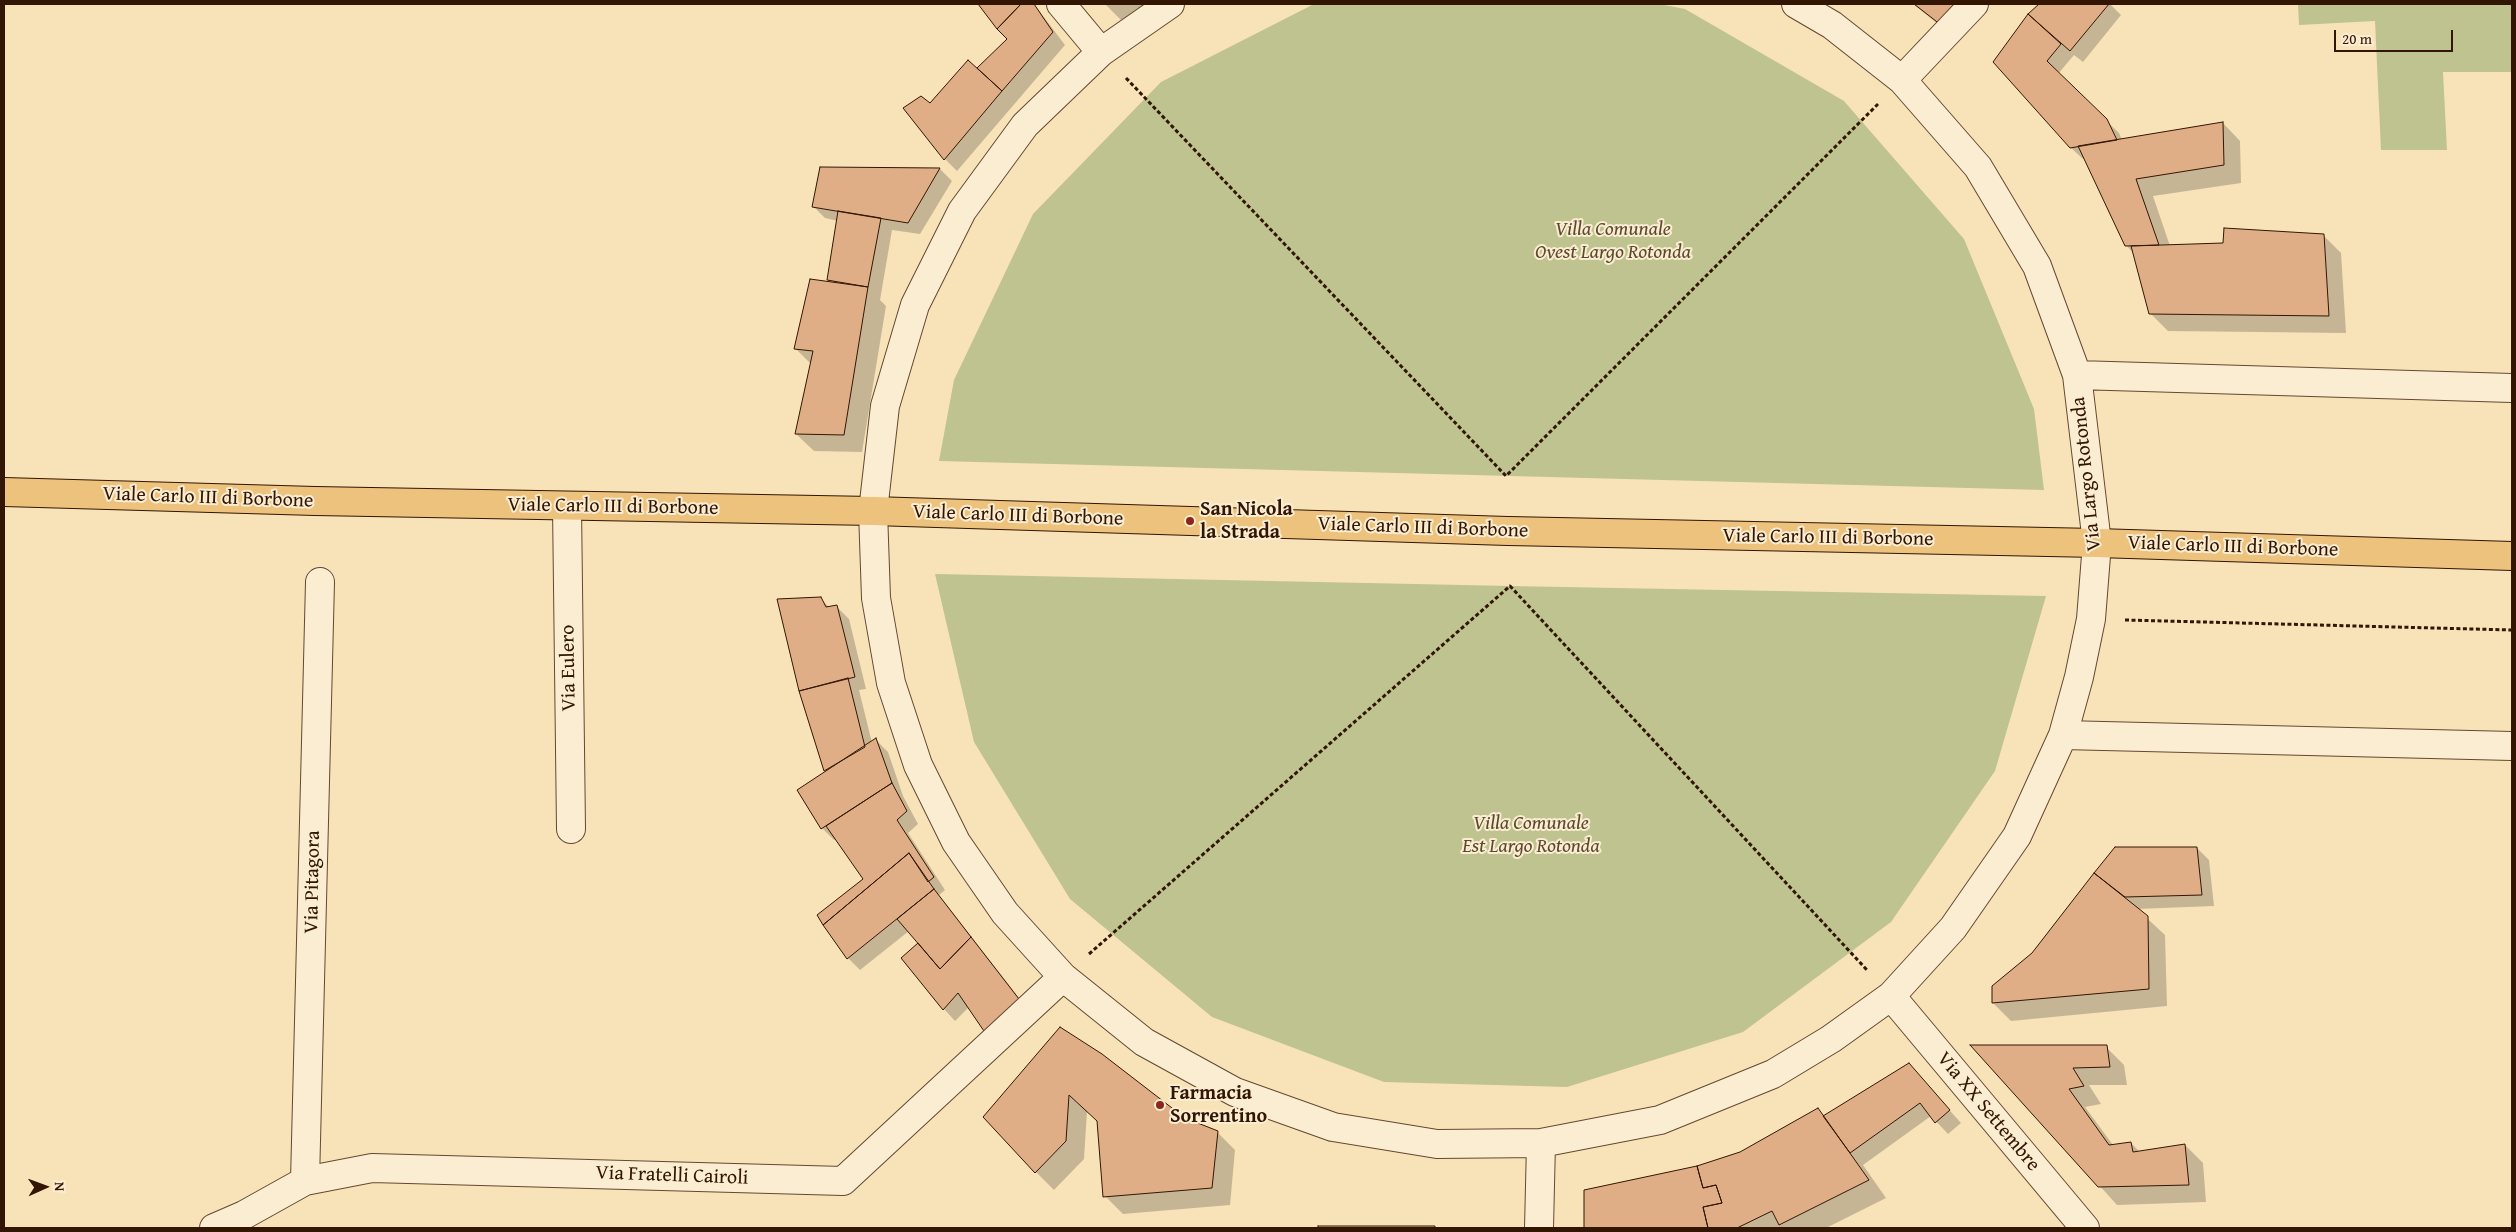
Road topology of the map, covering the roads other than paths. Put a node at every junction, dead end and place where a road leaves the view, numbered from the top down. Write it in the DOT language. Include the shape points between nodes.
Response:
graph roads {
  1 [pos="1061,4"];
  2 [pos="1170,4"];
  3 [pos="1796,4"];
  4 [pos="1974,4"];
  5 [pos="1101,52"];
  6 [pos="1902,80"];
  7 [pos="2078,375"];
  8 [pos="2512,388"];
  9 [pos="4,492"];
  10 [pos="567,506"];
  11 [pos="873,512"];
  12 [pos="2097,543"];
  13 [pos="2512,556"];
  14 [pos="320,582"];
  15 [pos="2063,735"];
  16 [pos="2512,746"];
  17 [pos="571,829"];
  18 [pos="1063,977"];
  19 [pos="1891,996"];
  20 [pos="1541,1144"];
  21 [pos="305,1181"];
  22 [pos="214,1228"];
  23 [pos="1539,1228"];
  24 [pos="2085,1228"];
  1 -- 5 [label="street"];
  2 -- 5 [label="street, Via Largo Rotonda"];
  3 -- 6 [label="street, Via Largo Rotonda" via="1832,25"];
  4 -- 6 [label="street"];
  5 -- 11 [label="street, Via Largo Rotonda" via="1025,125 962,210 915,305 885,406"];
  6 -- 7 [label="street, Via Largo Rotonda" via="1978,167 2008,217 2037,266"];
  7 -- 8 [label="street"];
  7 -- 12 [label="street, Via Largo Rotonda"];
  9 -- 10 [label="main road, Viale Carlo III di Borbone"];
  10 -- 11 [label="main road, Viale Carlo III di Borbone"];
  10 -- 17 [label="street, Via Eulero"];
  11 -- 12 [label="main road, Viale Carlo III di Borbone"];
  11 -- 18 [label="street, Via Largo Rotonda" via="876,598 892,683 918,765 956,842 1005,913"];
  12 -- 13 [label="main road, Viale Carlo III di Borbone"];
  12 -- 15 [label="street, Via Largo Rotonda" via="2091,619"];
  14 -- 21 [label="street, Via Pitagora"];
  15 -- 16 [label="street"];
  15 -- 19 [label="street, Via Largo Rotonda" via="2017,836 1953,928"];
  18 -- 20 [label="street, Via Largo Rotonda" via="1144,1042 1235,1092 1324,1124 1437,1144"];
  18 -- 21 [label="street, Via Fratelli Cairoli" via="843,1181 372,1168"];
  19 -- 20 [label="street, Via Largo Rotonda" via="1831,1039 1773,1074 1660,1120"];
  19 -- 24 [label="street, Via XX Settembre"];
  20 -- 23 [label="street"];
  21 -- 22 [label="street, Via Fratelli Cairoli"];
}
